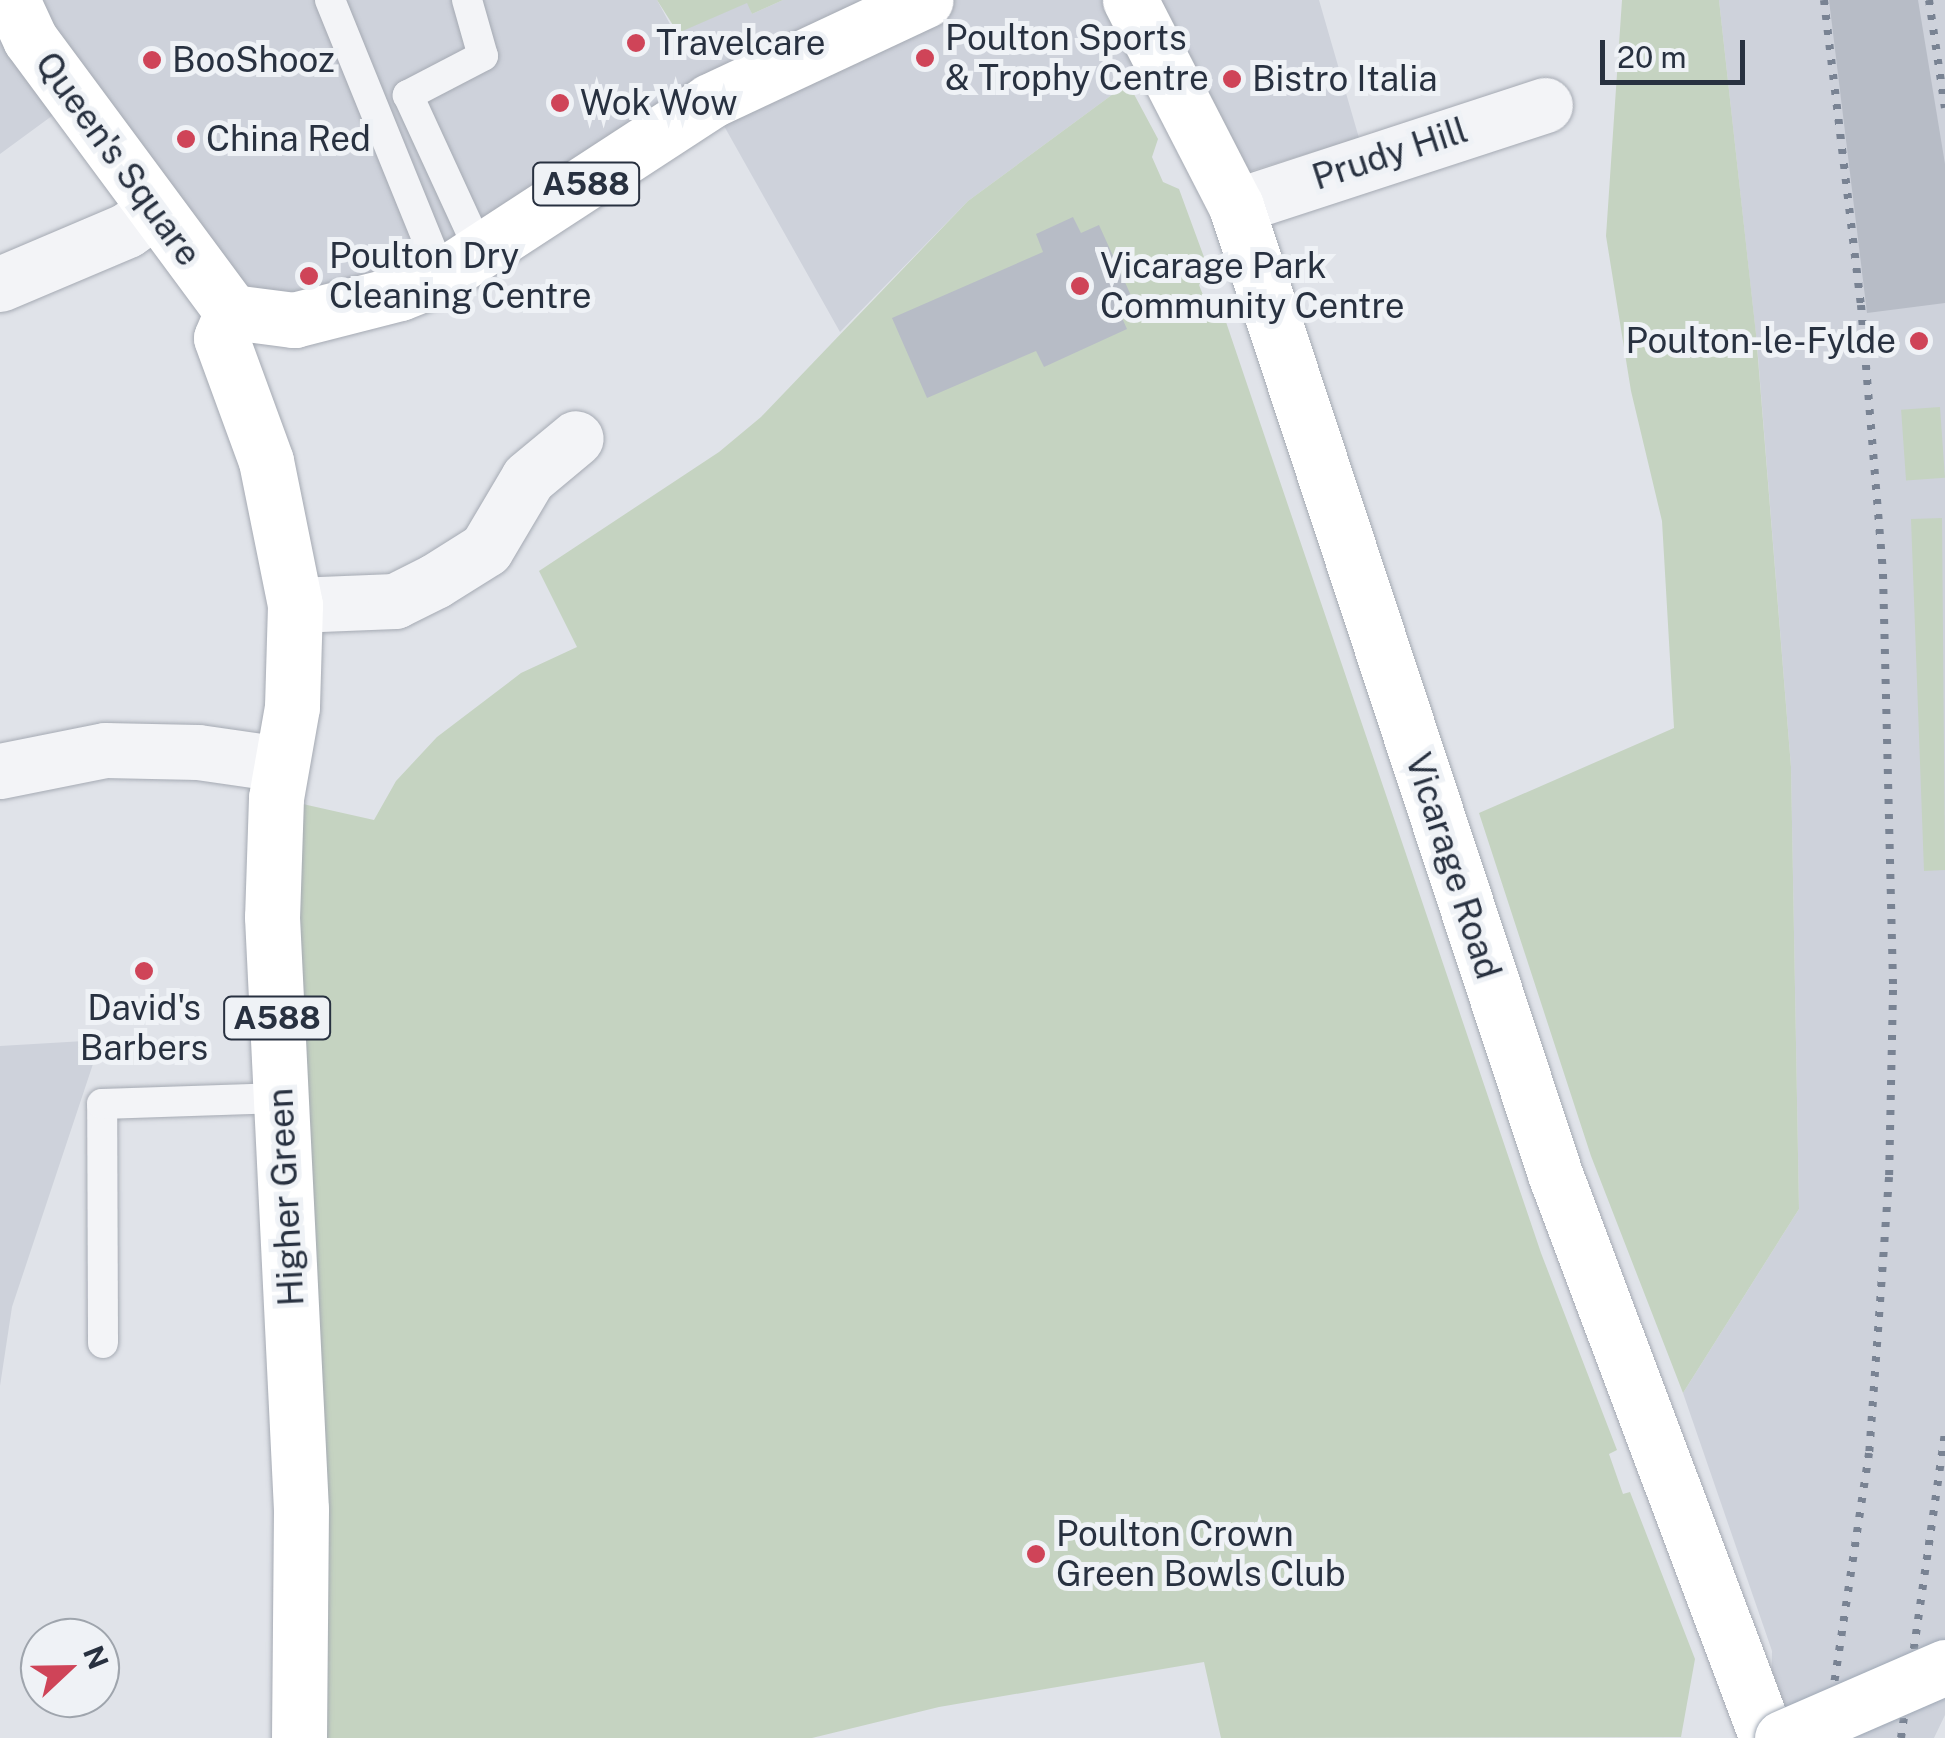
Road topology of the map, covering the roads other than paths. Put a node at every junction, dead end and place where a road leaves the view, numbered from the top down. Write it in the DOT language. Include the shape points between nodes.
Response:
graph roads {
  1 [pos="12,0"];
  2 [pos="330,0"];
  3 [pos="467,0"];
  4 [pos="926,0"];
  5 [pos="1130,0"];
  6 [pos="1545,105"];
  7 [pos="1236,206"];
  8 [pos="154,211"];
  9 [pos="462,265"];
  10 [pos="0,284"];
  11 [pos="232,312"];
  12 [pos="576,438"];
  13 [pos="295,605"];
  14 [pos="281,764"];
  15 [pos="0,771"];
  16 [pos="281,1098"];
  17 [pos="103,1343"];
  18 [pos="1945,1667"];
  19 [pos="299,1738"];
  20 [pos="1768,1738"];
  21 [pos="1782,1738"];
  1 -- 8 [label="main road, Queen's Square" via="30,38"];
  2 -- 9 [label="lane"];
  3 -- 9 [label="lane" via="483,56 408,96"];
  4 -- 9 [label="main road, A588" via="710,101"];
  5 -- 7 [label="main road, Vicarage Road"];
  6 -- 7 [label="street, Prudy Hill"];
  7 -- 20 [label="main road, Vicarage Road" via="1555,1174"];
  8 -- 10 [label="street" via="127,230"];
  8 -- 11 [label="main road, Queen's Square"];
  9 -- 11 [label="main road, A588" via="400,294 294,320"];
  11 -- 13 [label="main road, Higher Green / A588" via="220,338 266,462"];
  12 -- 13 [label="street" via="528,478 486,549 436,581 395,601"];
  13 -- 14 [label="main road, Higher Green / A588" via="292,707"];
  14 -- 15 [label="street" via="134,749 65,754"];
  14 -- 16 [label="main road, Higher Green / A588" via="272,898"];
  16 -- 17 [label="lane" via="102,1104"];
  16 -- 19 [label="main road, Higher Green / A588" via="301,1509"];
  18 -- 21 [label="main road, bridge"];
}
